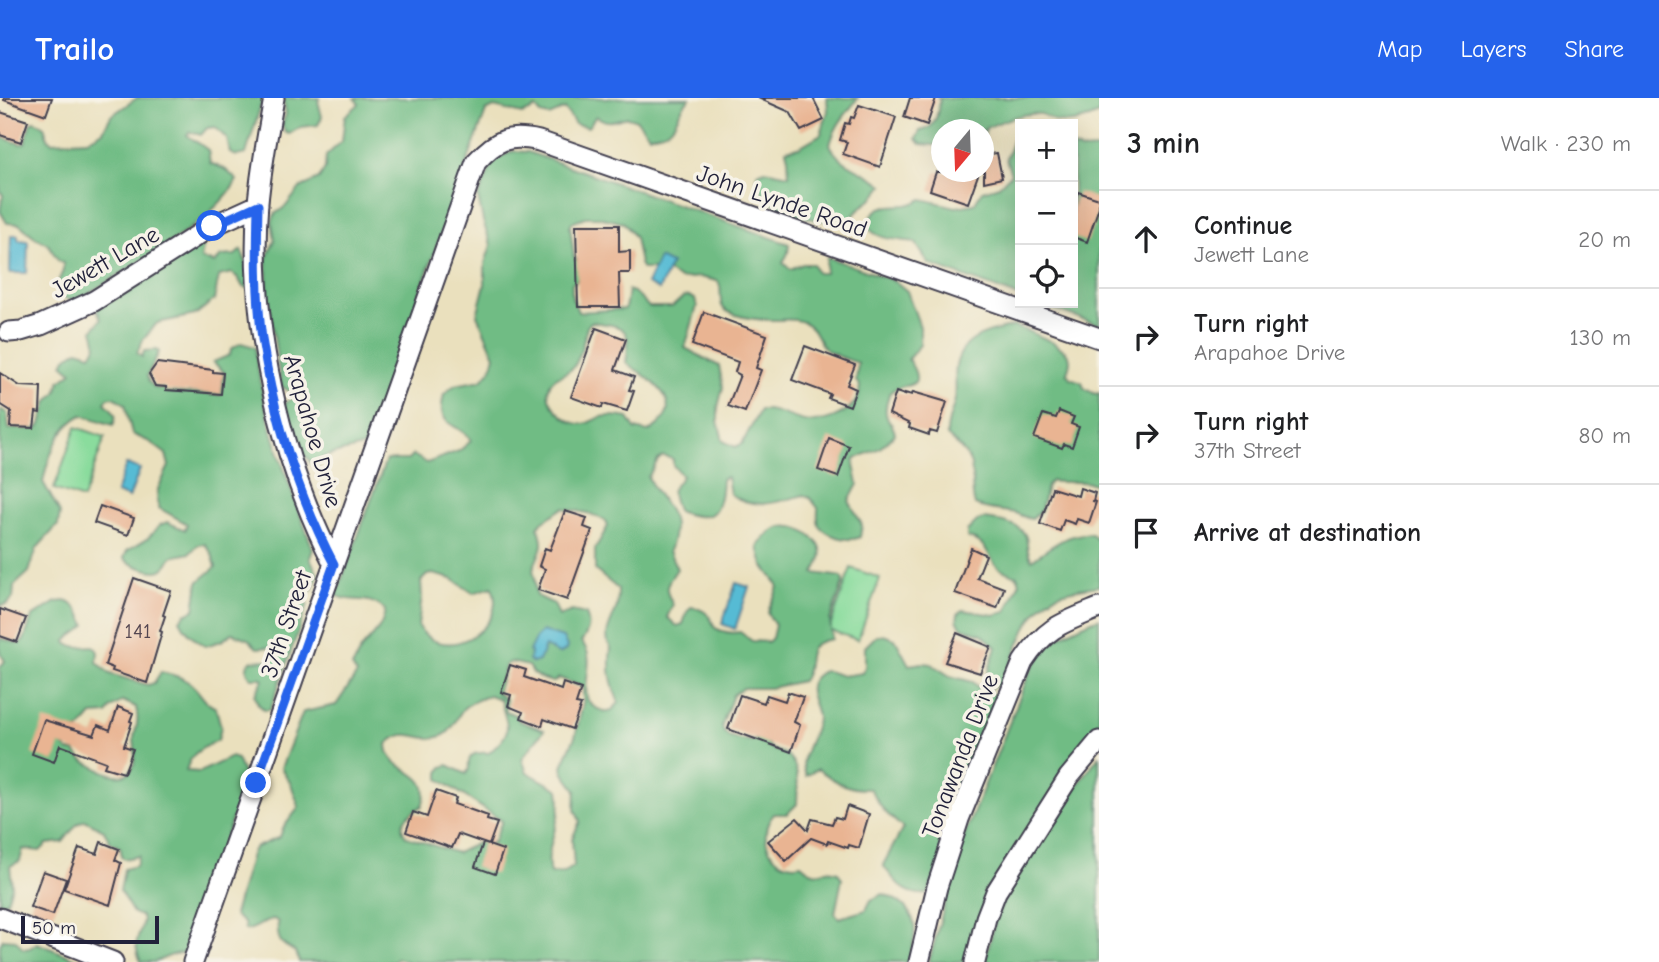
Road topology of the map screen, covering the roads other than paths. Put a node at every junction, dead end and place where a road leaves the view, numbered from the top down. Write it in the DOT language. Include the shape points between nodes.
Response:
graph roads {
  1 [pos="274,98"];
  2 [pos="468,183"];
  3 [pos="258,205"];
  4 [pos="9,332"];
  5 [pos="1099,338"];
  6 [pos="334,564"];
  7 [pos="1099,608"];
  8 [pos="1099,741"];
  9 [pos="0,918"];
  10 [pos="113,962"];
  11 [pos="193,962"];
  12 [pos="919,962"];
  13 [pos="975,962"];
  1 -- 3 [label="street, Arapahoe Drive"];
  2 -- 5 [label="street, John Lynde Road" via="476,162 491,146 511,137 528,138"];
  2 -- 6 [label="street, 37th Street"];
  3 -- 4 [label="street, Jewett Lane" via="212,226 94,301"];
  3 -- 6 [label="street, Arapahoe Drive" via="262,338 278,416 313,523"];
  6 -- 11 [label="street, 37th Street"];
  7 -- 12 [label="street, Tonawanda Drive" via="1057,625 1037,640 1023,662 959,819"];
  8 -- 13 [label="street" via="1069,777 996,892"];
  9 -- 10 [label="street"];
}
